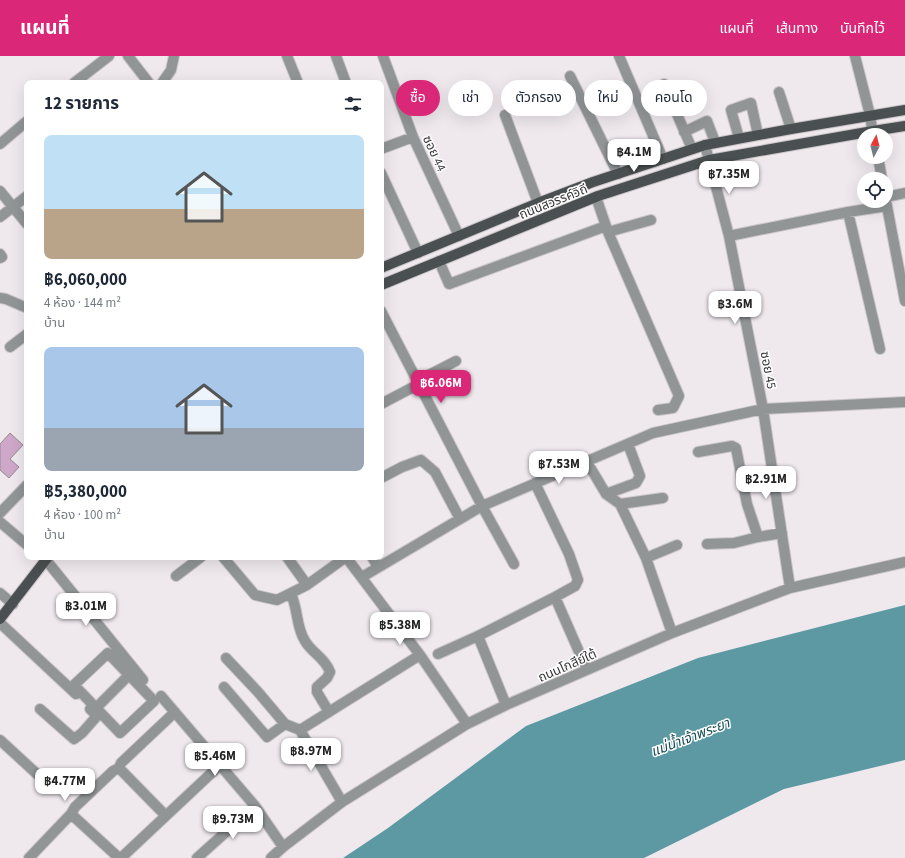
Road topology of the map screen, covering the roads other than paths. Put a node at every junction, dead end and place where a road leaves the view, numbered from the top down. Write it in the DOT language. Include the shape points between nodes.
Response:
graph roads {
  1 [pos="109,56"];
  2 [pos="128,56"];
  3 [pos="174,56"];
  4 [pos="288,56"];
  5 [pos="336,56"];
  6 [pos="383,56"];
  7 [pos="619,56"];
  8 [pos="855,56"];
  9 [pos="570,76"];
  10 [pos="78,80"];
  11 [pos="147,80"];
  12 [pos="164,80"];
  13 [pos="297,80"];
  14 [pos="345,80"];
  15 [pos="779,92"];
  16 [pos="905,110"];
  17 [pos="870,115"];
  18 [pos="506,116"];
  19 [pos="677,116"];
  20 [pos="24,124"];
  21 [pos="905,126"];
  22 [pos="872,128"];
  23 [pos="791,129"];
  24 [pos="893,129"];
  25 [pos="684,132"];
  26 [pos="758,135"];
  27 [pos="857,136"];
  28 [pos="414,137"];
  29 [pos="739,138"];
  30 [pos="715,142"];
  31 [pos="0,144"];
  32 [pos="705,145"];
  33 [pos="384,148"];
  34 [pos="692,150"];
  35 [pos="663,159"];
  36 [pos="709,160"];
  37 [pos="618,174"];
  38 [pos="384,179"];
  39 [pos="0,191"];
  40 [pos="905,193"];
  41 [pos="596,197"];
  42 [pos="24,198"];
  43 [pos="893,198"];
  44 [pos="538,203"];
  45 [pos="13,207"];
  46 [pos="862,208"];
  47 [pos="887,208"];
  48 [pos="848,212"];
  49 [pos="0,217"];
  50 [pos="24,220"];
  51 [pos="651,220"];
  52 [pos="607,229"];
  53 [pos="460,236"];
  54 [pos="729,236"];
  55 [pos="418,253"];
  56 [pos="0,254"];
  57 [pos="0,258"];
  58 [pos="439,261"];
  59 [pos="384,267"];
  60 [pos="384,284"];
  61 [pos="0,298"];
  62 [pos="905,301"];
  63 [pos="24,307"];
  64 [pos="384,317"];
  65 [pos="24,336"];
  66 [pos="10,347"];
  67 [pos="880,349"];
  68 [pos="456,361"];
  69 [pos="418,382"];
  70 [pos="384,402"];
  71 [pos="905,402"];
  72 [pos="763,409"];
  73 [pos="658,410"];
  74 [pos="628,444"];
  75 [pos="698,452"];
  76 [pos="587,462"];
  77 [pos="384,476"];
  78 [pos="536,483"];
  79 [pos="24,488"];
  80 [pos="606,494"];
  81 [pos="663,498"];
  82 [pos="620,504"];
  83 [pos="482,506"];
  84 [pos="0,513"];
  85 [pos="460,519"];
  86 [pos="0,522"];
  87 [pos="782,533"];
  88 [pos="758,537"];
  89 [pos="24,542"];
  90 [pos="707,544"];
  91 [pos="677,545"];
  92 [pos="646,558"];
  93 [pos="46,560"];
  94 [pos="49,560"];
  95 [pos="190,560"];
  96 [pos="225,560"];
  97 [pos="289,560"];
  98 [pos="342,560"];
  99 [pos="348,560"];
  100 [pos="374,560"];
  101 [pos="905,562"];
  102 [pos="514,564"];
  103 [pos="378,567"];
  104 [pos="176,576"];
  105 [pos="362,577"];
  106 [pos="307,585"];
  107 [pos="790,588"];
  108 [pos="0,593"];
  109 [pos="291,593"];
  110 [pos="555,597"];
  111 [pos="13,604"];
  112 [pos="0,619"];
  113 [pos="0,623"];
  114 [pos="672,633"];
  115 [pos="478,636"];
  116 [pos="420,654"];
  117 [pos="438,654"];
  118 [pos="226,658"];
  119 [pos="587,670"];
  120 [pos="132,672"];
  121 [pos="144,680"];
  122 [pos="224,687"];
  123 [pos="161,696"];
  124 [pos="506,705"];
  125 [pos="40,709"];
  126 [pos="97,712"];
  127 [pos="175,712"];
  128 [pos="329,712"];
  129 [pos="285,724"];
  130 [pos="467,724"];
  131 [pos="300,730"];
  132 [pos="0,740"];
  133 [pos="220,765"];
  134 [pos="119,768"];
  135 [pos="37,774"];
  136 [pos="342,802"];
  137 [pos="255,806"];
  138 [pos="71,814"];
  139 [pos="165,815"];
  140 [pos="283,847"];
  141 [pos="29,858"];
  142 [pos="120,858"];
  143 [pos="197,858"];
  144 [pos="271,858"];
  1 -- 10 [label="street"];
  2 -- 11 [label="street"];
  3 -- 12 [label="street" via="171,70"];
  4 -- 13 [label="street"];
  5 -- 14 [label="street"];
  6 -- 28 [label="street, ซอย 44"];
  7 -- 35 [label="street"];
  8 -- 17 [label="street"];
  9 -- 37 [label="street"];
  15 -- 23 [label="street"];
  16 -- 17 [label="main road, ถนนสวรรค์วิถี"];
  17 -- 22 [label="street"];
  17 -- 23 [label="main road, ถนนสวรรค์วิถี"];
  18 -- 44 [label="street"];
  19 -- 25 [label="street"];
  20 -- 31 [label="street"];
  21 -- 24 [label="main road, ถนนสวรรค์วิถี"];
  23 -- 26 [label="main road, ถนนสวรรค์วิถี"];
  25 -- 30 [label="street" via="707,121"];
  25 -- 34 [label="street"];
  26 -- 29 [label="main road, ถนนสวรรค์วิถี"];
  26 -- 29 [label="street" via="751,103 731,110"];
  27 -- 36 [label="main road, ถนนสวรรค์วิถี"];
  28 -- 33 [label="street"];
  28 -- 53 [label="street, ซอย 44"];
  29 -- 30 [label="main road, ถนนสวรรค์วิถี"];
  30 -- 32 [label="main road, ถนนสวรรค์วิถี"];
  32 -- 34 [label="main road, ถนนสวรรค์วิถี"];
  32 -- 36 [label="street, ซอย 45"];
  34 -- 35 [label="main road, ถนนสวรรค์วิถี"];
  35 -- 37 [label="main road, ถนนสวรรค์วิถี"];
  36 -- 41 [label="main road, ถนนสวรรค์วิถี"];
  36 -- 54 [label="street, ซอย 45"];
  37 -- 44 [label="main road, ถนนสวรรค์วิถี"];
  38 -- 55 [label="street"];
  39 -- 45 [label="street"];
  40 -- 43 [label="street"];
  41 -- 52 [label="street"];
  41 -- 58 [label="main road, ถนนสวรรค์วิถี"];
  42 -- 45 [label="street"];
  44 -- 53 [label="main road, ถนนสวรรค์วิถี"];
  45 -- 49 [label="street"];
  45 -- 50 [label="street"];
  46 -- 48 [label="street"];
  47 -- 62 [label="street"];
  48 -- 54 [label="street"];
  48 -- 67 [label="street"];
  51 -- 52 [label="street"];
  52 -- 58 [label="street" via="449,284"];
  52 -- 73 [label="street" via="679,396 674,408"];
  53 -- 55 [label="main road, ถนนสวรรค์วิถี"];
  54 -- 72 [label="street, ซอย 45"];
  55 -- 59 [label="main road, ถนนสวรรค์วิถี"];
  56 -- 57 [label="street"];
  58 -- 60 [label="main road, ถนนสวรรค์วิถี"];
  61 -- 63 [label="street"];
  64 -- 69 [label="street"];
  65 -- 66 [label="street"];
  68 -- 69 [label="street"];
  69 -- 70 [label="street"];
  69 -- 83 [label="street"];
  71 -- 72 [label="street"];
  72 -- 74 [label="street" via="653,432"];
  72 -- 87 [label="street, ซอย 45"];
  74 -- 76 [label="street"];
  74 -- 80 [label="street" via="640,476 636,483"];
  75 -- 88 [label="street" via="732,446 736,448"];
  76 -- 78 [label="street"];
  76 -- 80 [label="street"];
  77 -- 85 [label="street" via="421,460 435,472"];
  78 -- 83 [label="street"];
  78 -- 110 [label="street" via="569,554 578,580 575,586"];
  79 -- 84 [label="street"];
  80 -- 82 [label="street"];
  81 -- 82 [label="street"];
  82 -- 92 [label="street"];
  83 -- 85 [label="street"];
  83 -- 102 [label="street"];
  85 -- 103 [label="street"];
  86 -- 89 [label="street"];
  87 -- 88 [label="street"];
  87 -- 107 [label="street, ซอย 45"];
  88 -- 90 [label="street" via="734,543"];
  91 -- 92 [label="street"];
  92 -- 114 [label="street"];
  93 -- 111 [label="main road"];
  94 -- 120 [label="street"];
  95 -- 104 [label="street"];
  96 -- 109 [label="street" via="254,595 277,600"];
  97 -- 106 [label="street"];
  98 -- 106 [label="street"];
  99 -- 105 [label="street"];
  100 -- 103 [label="street"];
  101 -- 107 [label="street, ถนนโกสีย์ใต้"];
  103 -- 105 [label="street"];
  105 -- 116 [label="street"];
  106 -- 109 [label="street"];
  107 -- 114 [label="street, ถนนโกสีย์ใต้"];
  108 -- 111 [label="street"];
  109 -- 128 [label="street" via="305,642 322,658 330,672 317,687 317,692"];
  110 -- 115 [label="street"];
  110 -- 119 [label="street"];
  111 -- 112 [label="main road"];
  113 -- 126 [label="street"];
  114 -- 119 [label="street, ถนนโกสีย์ใต้"];
  115 -- 117 [label="street"];
  115 -- 124 [label="street"];
  116 -- 128 [label="street"];
  116 -- 130 [label="street"];
  118 -- 129 [label="street"];
  119 -- 124 [label="street, ถนนโกสีย์ใต้"];
  120 -- 121 [label="street"];
  120 -- 126 [label="street"];
  120 -- 126 [label="street" via="108,653 74,684"];
  120 -- 126 [label="street" via="154,701 120,733"];
  122 -- 129 [label="street" via="267,737"];
  123 -- 127 [label="street"];
  124 -- 130 [label="street, ถนนโกสีย์ใต้"];
  125 -- 126 [label="street" via="74,739 82,733"];
  127 -- 133 [label="street"];
  127 -- 134 [label="street" via="121,762"];
  128 -- 131 [label="street"];
  129 -- 131 [label="street"];
  130 -- 136 [label="street, ถนนโกสีย์ใต้"];
  131 -- 136 [label="street"];
  132 -- 135 [label="street"];
  133 -- 137 [label="street"];
  133 -- 139 [label="street"];
  134 -- 138 [label="street" via="75,807"];
  134 -- 139 [label="street"];
  136 -- 140 [label="street, ถนนโกสีย์ใต้"];
  137 -- 140 [label="street"];
  137 -- 143 [label="street"];
  138 -- 141 [label="street"];
  138 -- 142 [label="street"];
  139 -- 142 [label="street"];
  140 -- 144 [label="street, ถนนโกสีย์ใต้"];
}
